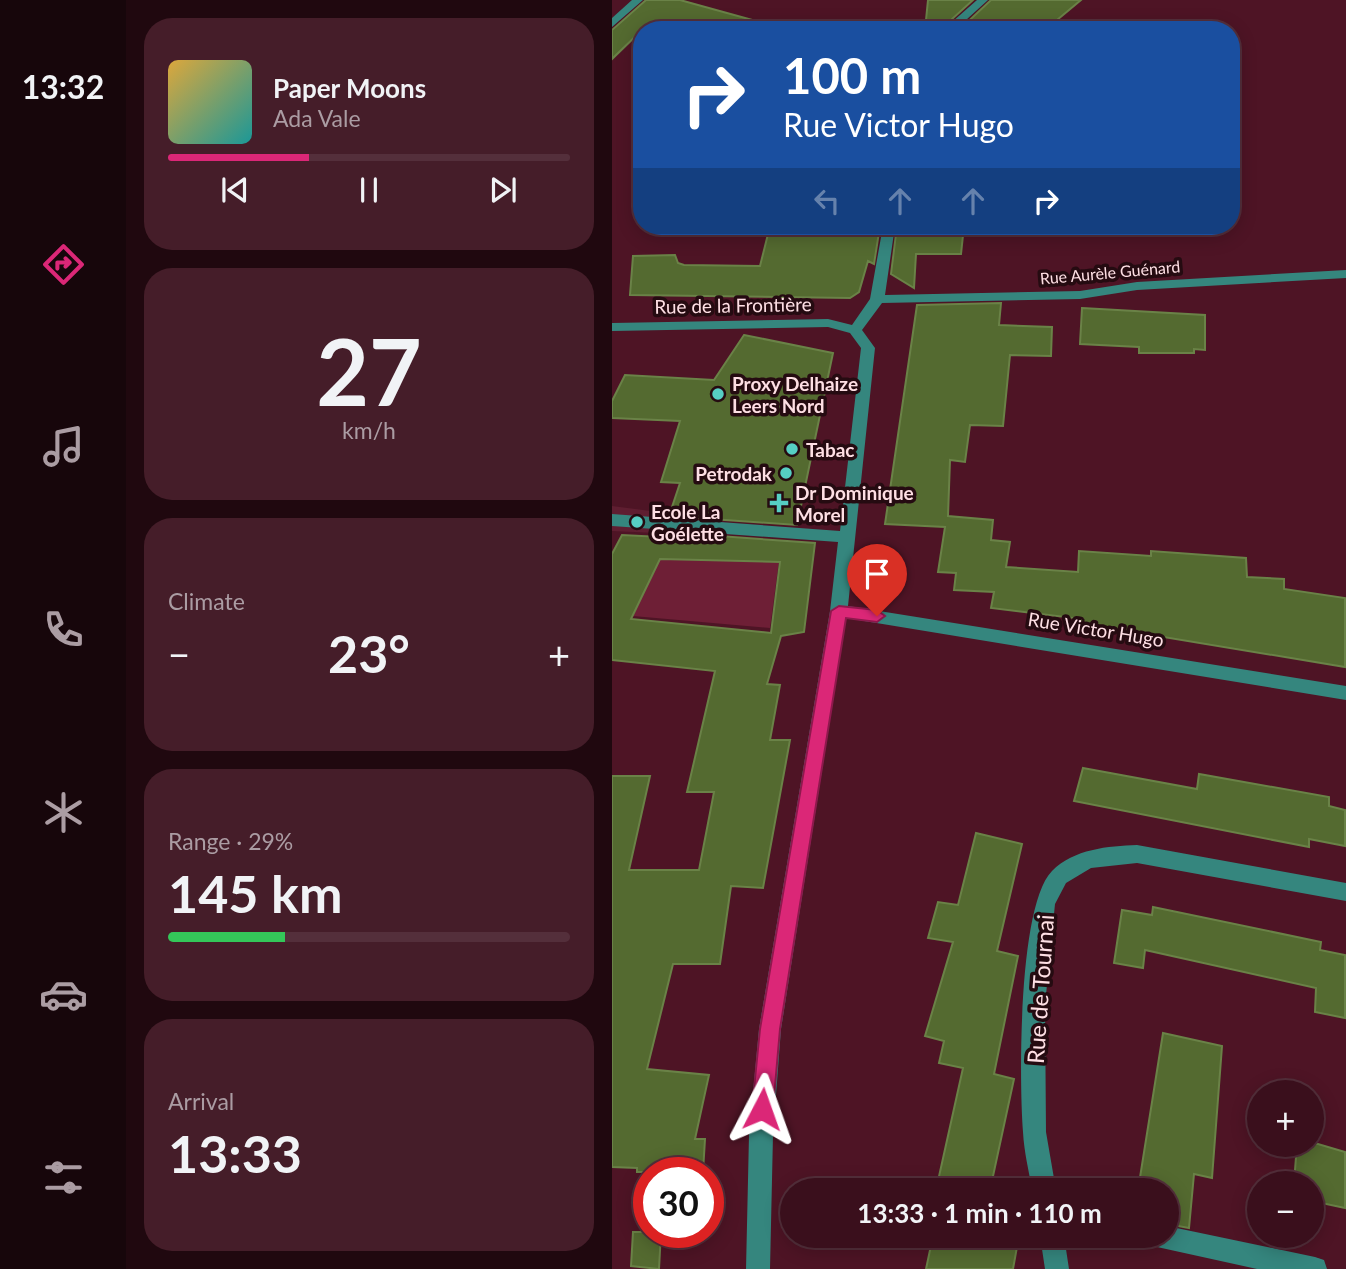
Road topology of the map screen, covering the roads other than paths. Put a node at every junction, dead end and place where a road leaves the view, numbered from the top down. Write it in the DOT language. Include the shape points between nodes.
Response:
graph roads {
  1 [pos="638,0"];
  2 [pos="982,0"];
  3 [pos="958,21"];
  4 [pos="612,24"];
  5 [pos="888,235"];
  6 [pos="1345,274"];
  7 [pos="877,299"];
  8 [pos="612,327"];
  9 [pos="855,330"];
  10 [pos="612,520"];
  11 [pos="846,537"];
  12 [pos="839,611"];
  13 [pos="1345,693"];
  14 [pos="1345,892"];
  15 [pos="1042,1178"];
  16 [pos="1179,1241"];
  17 [pos="1054,1248"];
  18 [pos="758,1269"];
  19 [pos="1057,1269"];
  20 [pos="1315,1269"];
  1 -- 4 [label="street"];
  2 -- 3 [label="street"];
  5 -- 7 [label="street"];
  6 -- 7 [label="street, Rue Aurèle Guénard" via="1137,286 1080,295"];
  7 -- 9 [label="street"];
  8 -- 9 [label="street, Rue de la Frontière" via="820,323"];
  9 -- 11 [label="street" via="866,342 869,356"];
  10 -- 11 [label="street"];
  11 -- 12 [label="street"];
  12 -- 13 [label="street, Rue Victor Hugo"];
  12 -- 18 [label="street" via="770,1029 761,1135"];
  14 -- 15 [label="street, Rue de Tournai" via="1138,854 1108,854 1066,871 1051,887 1043,910 1034,1131"];
  16 -- 20 [label="street"];
  17 -- 19 [label="street"];
}
